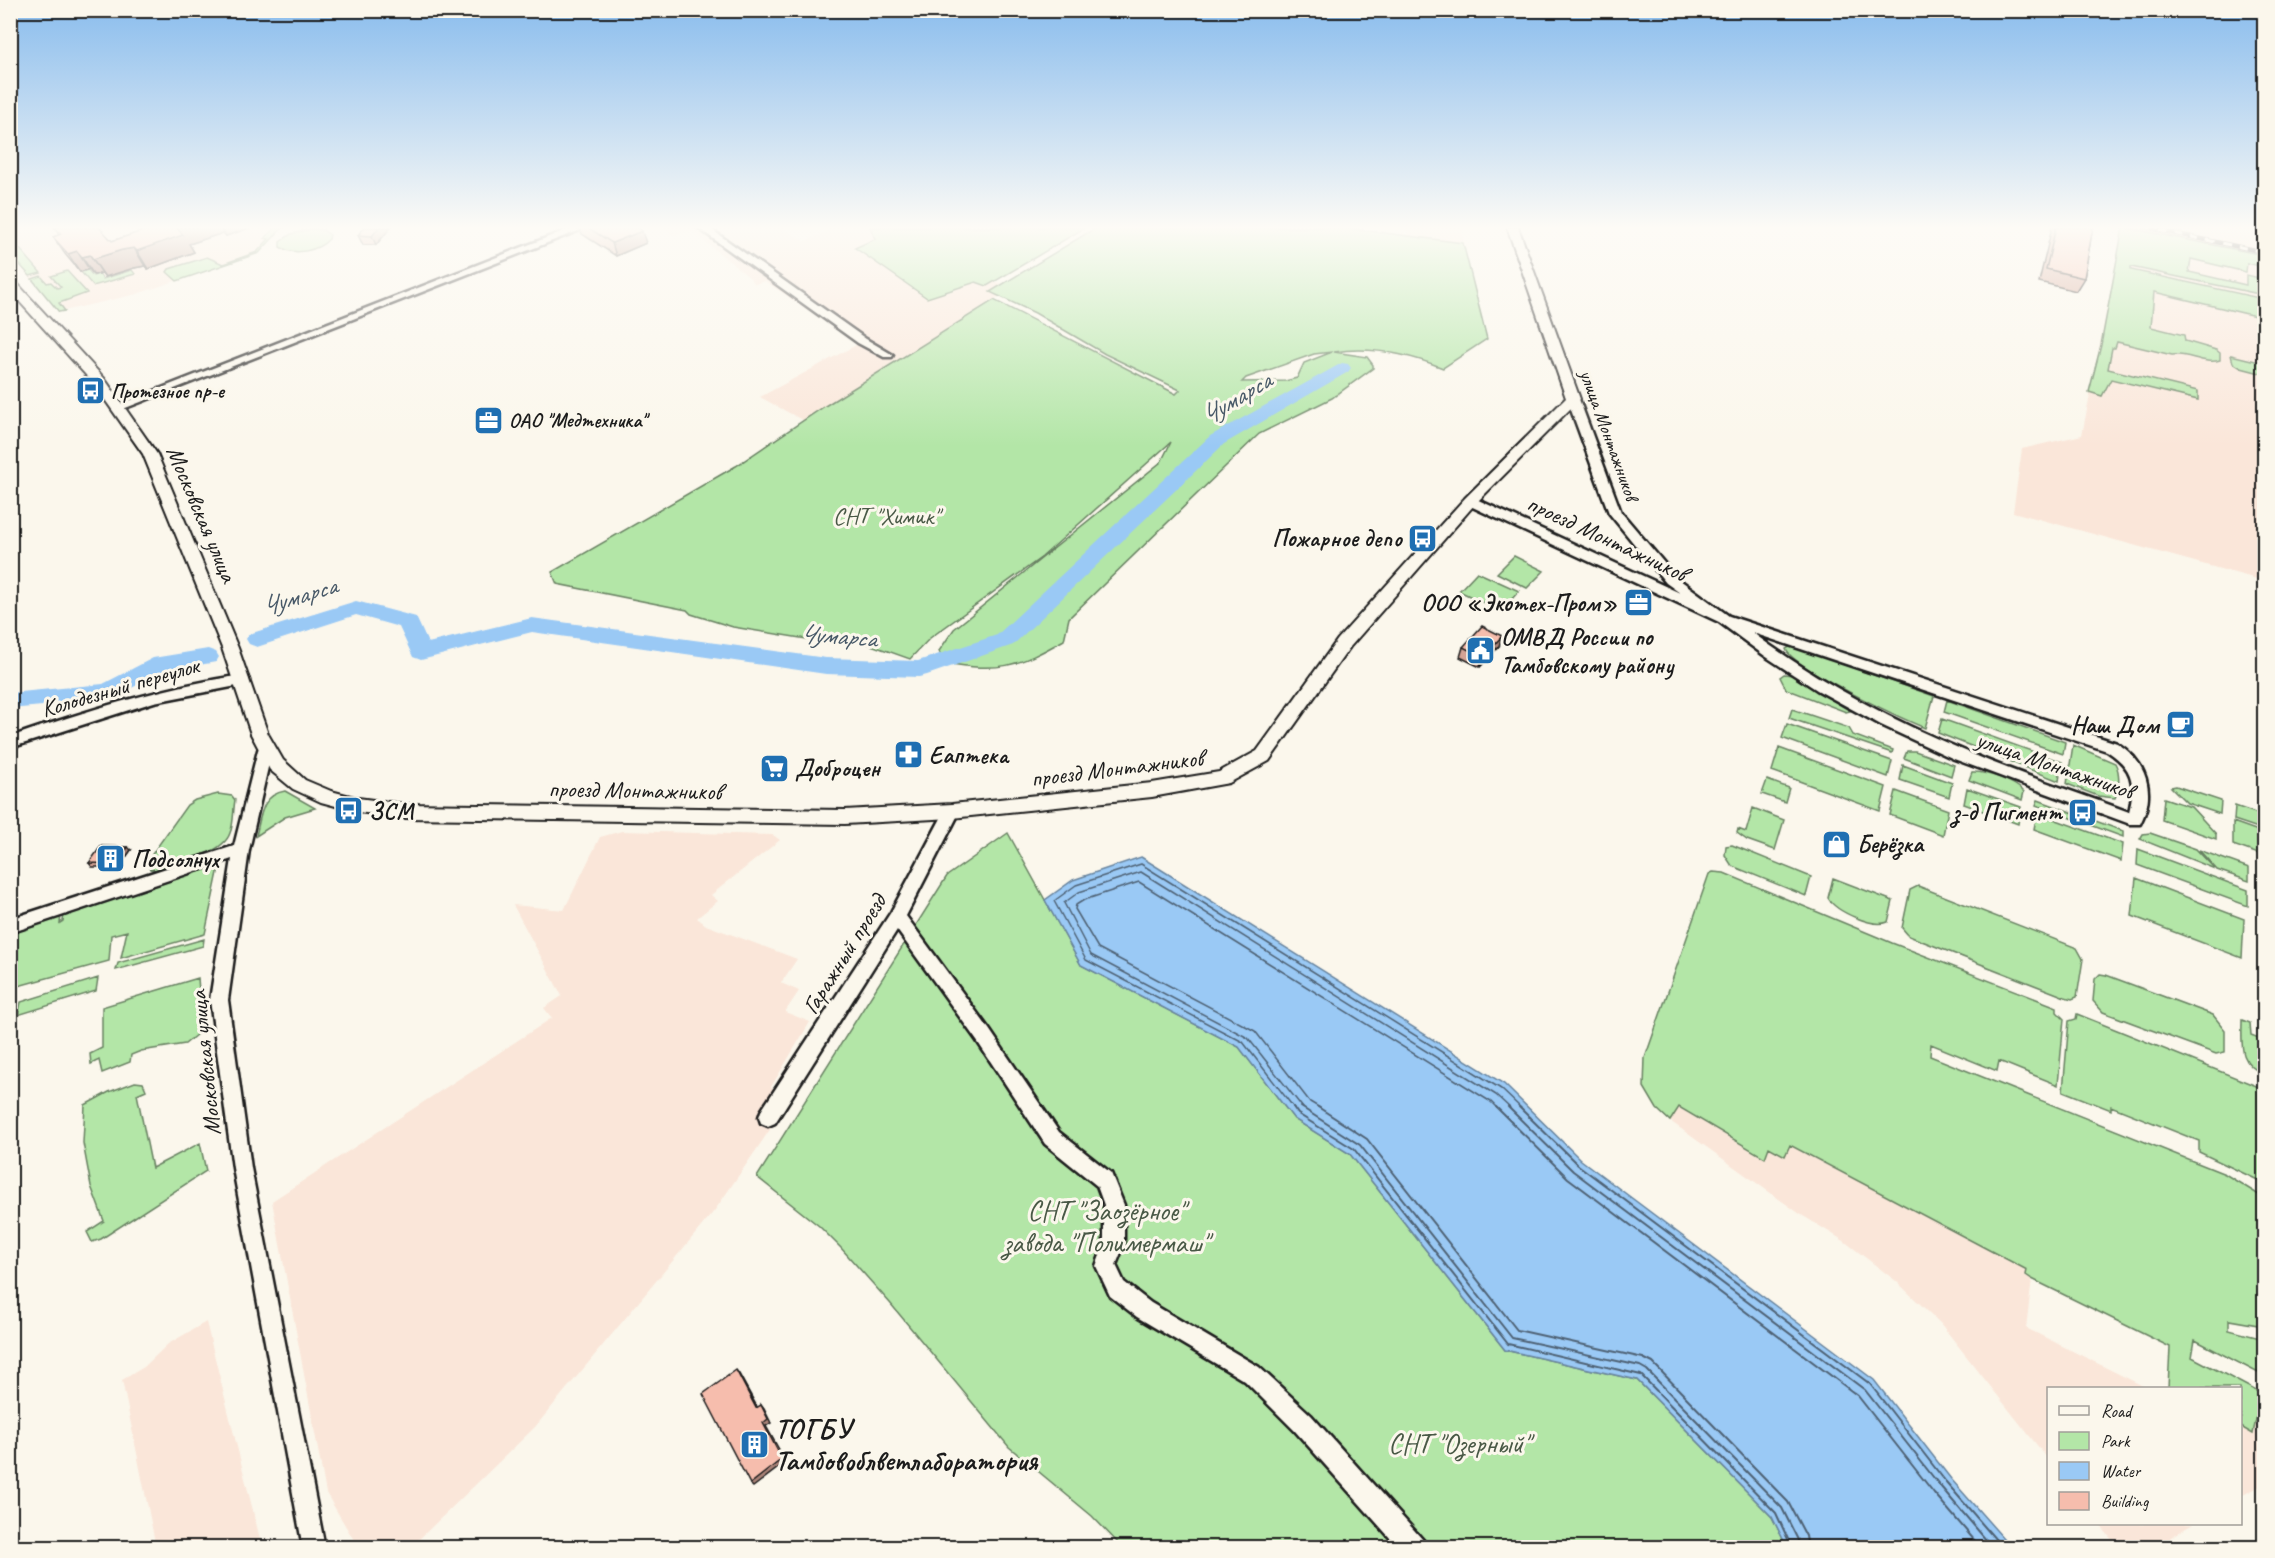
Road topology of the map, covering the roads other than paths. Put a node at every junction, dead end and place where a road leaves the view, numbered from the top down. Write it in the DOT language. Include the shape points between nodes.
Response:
graph roads {
  1 [pos="24,300"];
  2 [pos="396,300"];
  3 [pos="803,300"];
  4 [pos="1539,300"];
  5 [pos="888,355"];
  6 [pos="1573,399"];
  7 [pos="118,407"];
  8 [pos="1470,501"];
  9 [pos="1724,619"];
  10 [pos="242,680"];
  11 [pos="10,743"];
  12 [pos="265,750"];
  13 [pos="952,811"];
  14 [pos="241,850"];
  15 [pos="897,917"];
  16 [pos="10,926"];
  17 [pos="768,1117"];
  18 [pos="314,1548"];
  19 [pos="1415,1548"];
  1 -- 7 [label="main road, Московская улица" via="90,370"];
  2 -- 7 [label="street"];
  3 -- 5 [label="street"];
  4 -- 6 [label="main road, улица Монтажников"];
  6 -- 8 [label="main road, проезд Монтажников"];
  6 -- 9 [label="street, улица Монтажников" via="1615,513 1671,580"];
  7 -- 10 [label="main road, Московская улица" via="150,454"];
  8 -- 9 [label="street, проезд Монтажников"];
  8 -- 13 [label="main road, проезд Монтажников" via="1344,643 1263,756 1223,778 1152,790"];
  9 -- 9 [label="street, улица Монтажников" via="2112,747 2130,760 2140,778 2140,800 2134,820 1959,756 1886,721 1822,686"];
  10 -- 11 [label="street, Колодезный переулок" via="194,688 72,721"];
  10 -- 12 [label="main road, Московская улица"];
  12 -- 13 [label="main road, проезд Монтажников" via="299,784 356,804 404,811 834,817"];
  12 -- 14 [label="street, Московская улица"];
  13 -- 15 [label="street, Гаражный проезд"];
  14 -- 16 [label="street"];
  14 -- 18 [label="street, Московская улица" via="219,1000 243,1178"];
  15 -- 17 [label="street, Гаражный проезд"];
  15 -- 19 [label="street" via="1052,1138 1104,1180 1114,1205 1114,1245 1106,1266 1117,1289 1144,1310 1252,1374 1303,1423"];
}
